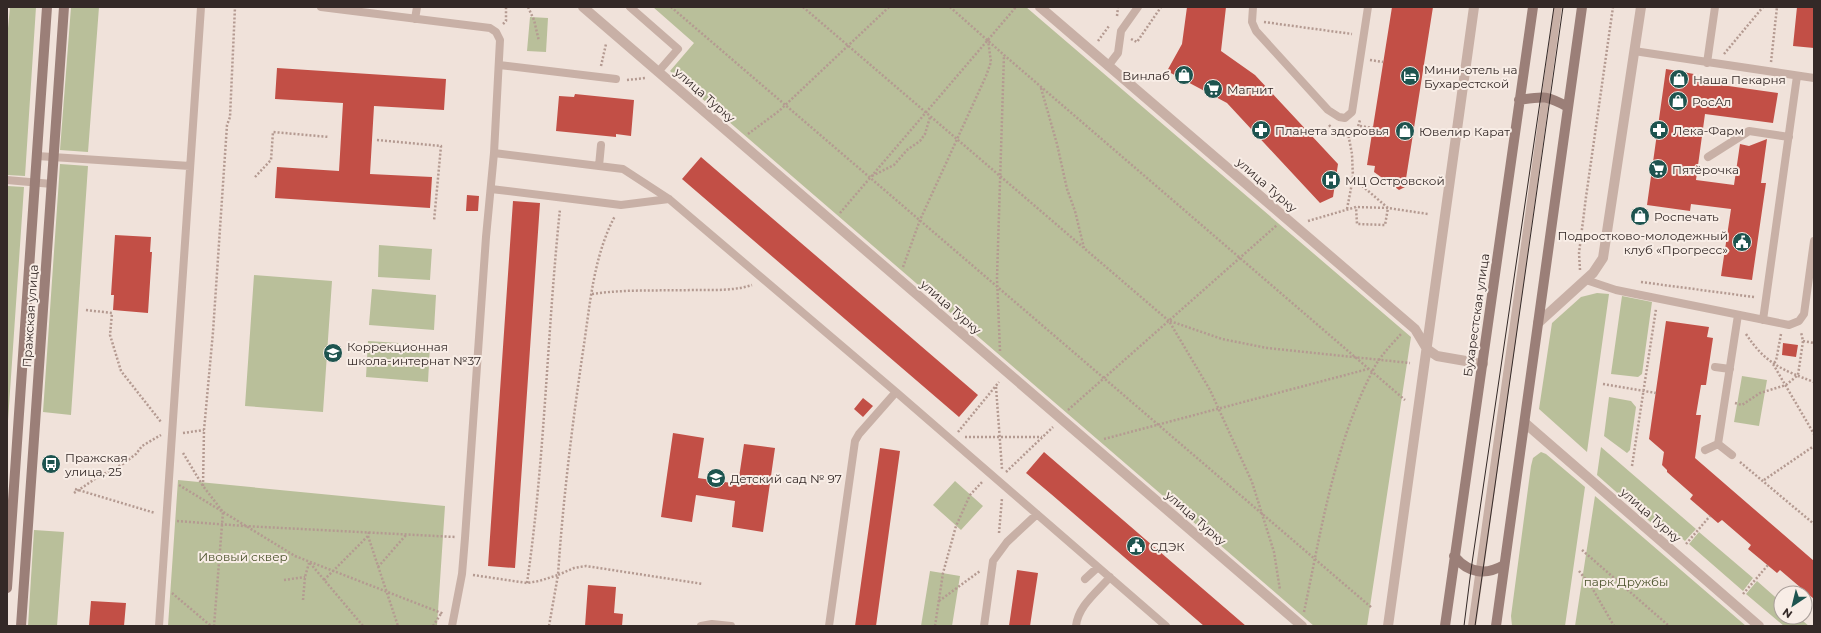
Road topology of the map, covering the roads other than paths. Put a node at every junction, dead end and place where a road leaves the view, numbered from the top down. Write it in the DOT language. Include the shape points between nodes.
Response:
graph roads {
  1 [pos="47,7"];
  2 [pos="64,7"];
  3 [pos="201,7"];
  4 [pos="321,7"];
  5 [pos="417,7"];
  6 [pos="582,7"];
  7 [pos="630,7"];
  8 [pos="1040,7"];
  9 [pos="1138,7"];
  10 [pos="1253,7"];
  11 [pos="1368,7"];
  12 [pos="1474,7"];
  13 [pos="1533,7"];
  14 [pos="1558,7"];
  15 [pos="1582,7"];
  16 [pos="1640,7"];
  17 [pos="1715,7"];
  18 [pos="345,8"];
  19 [pos="415,19"];
  20 [pos="1634,51"];
  21 [pos="1707,63"];
  22 [pos="499,65"];
  23 [pos="1108,66"];
  24 [pos="658,72"];
  25 [pos="1798,76"];
  26 [pos="1814,78"];
  27 [pos="616,79"];
  28 [pos="1546,97"];
  29 [pos="1520,100"];
  30 [pos="1568,107"];
  31 [pos="1789,137"];
  32 [pos="601,146"];
  33 [pos="494,153"];
  34 [pos="37,156"];
  35 [pos="1708,157"];
  36 [pos="54,158"];
  37 [pos="190,166"];
  38 [pos="599,166"];
  39 [pos="7,180"];
  40 [pos="35,182"];
  41 [pos="52,184"];
  42 [pos="491,188"];
  43 [pos="669,199"];
  44 [pos="1814,241"];
  45 [pos="1583,276"];
  46 [pos="1738,315"];
  47 [pos="1763,320"];
  48 [pos="1538,323"];
  49 [pos="1428,349"];
  50 [pos="1483,364"];
  51 [pos="1715,367"];
  52 [pos="1730,369"];
  53 [pos="896,392"];
  54 [pos="1525,423"];
  55 [pos="1718,444"];
  56 [pos="1705,450"];
  57 [pos="1732,456"];
  58 [pos="1037,514"];
  59 [pos="1454,556"];
  60 [pos="1504,565"];
  61 [pos="1098,567"];
  62 [pos="1479,572"];
  63 [pos="1110,577"];
  64 [pos="1085,579"];
  65 [pos="7,588"];
  66 [pos="21,626"];
  67 [pos="158,626"];
  68 [pos="452,626"];
  69 [pos="701,626"];
  70 [pos="731,626"];
  71 [pos="829,626"];
  72 [pos="984,626"];
  73 [pos="1076,626"];
  74 [pos="1166,626"];
  75 [pos="1302,626"];
  76 [pos="1388,626"];
  77 [pos="1445,626"];
  78 [pos="1472,626"];
  79 [pos="1496,626"];
  80 [pos="1759,626"];
  1 -- 34 [label="main road, Пражская улица"];
  2 -- 36 [label="main road, Пражская улица"];
  3 -- 37 [label="lane"];
  4 -- 18 [label="lane"];
  5 -- 19 [label="lane"];
  6 -- 24 [label="street, улица Турку"];
  7 -- 24 [label="lane" via="678,49"];
  8 -- 23 [label="street, улица Турку"];
  9 -- 23 [label="lane" via="1121,31 1118,53"];
  10 -- 11 [label="lane" via="1252,22 1256,31 1328,110 1345,118 1352,112"];
  12 -- 49 [label="street"];
  13 -- 29 [label="main road, Бухарестская улица"];
  14 -- 28 [label="lane"];
  15 -- 30 [label="main road"];
  16 -- 20 [label="street"];
  17 -- 21 [label="lane"];
  18 -- 19 [label="lane"];
  19 -- 22 [label="lane" via="490,28 496,32 500,40"];
  20 -- 21 [label="lane"];
  20 -- 45 [label="street" via="1603,258 1598,267"];
  21 -- 25 [label="lane"];
  22 -- 27 [label="lane"];
  22 -- 33 [label="lane"];
  23 -- 49 [label="street, улица Турку" via="1410,324"];
  24 -- 75 [label="street, улица Турку"];
  25 -- 26 [label="lane"];
  25 -- 31 [label="lane"];
  28 -- 29 [label="main road"];
  28 -- 30 [label="main road"];
  28 -- 62 [label="lane"];
  29 -- 50 [label="main road, Бухарестская улица"];
  30 -- 48 [label="main road"];
  31 -- 35 [label="lane" via="1748,132"];
  31 -- 47 [label="lane"];
  32 -- 38 [label="lane"];
  33 -- 38 [label="lane"];
  33 -- 42 [label="lane"];
  34 -- 36 [label="lane"];
  34 -- 40 [label="main road, Пражская улица"];
  36 -- 37 [label="lane"];
  36 -- 41 [label="main road, Пражская улица"];
  37 -- 67 [label="lane"];
  38 -- 43 [label="lane" via="623,170"];
  39 -- 40 [label="lane"];
  40 -- 41 [label="lane"];
  40 -- 65 [label="main road, Пражская улица"];
  41 -- 66 [label="main road, Пражская улица"];
  42 -- 43 [label="lane" via="621,204"];
  42 -- 68 [label="lane" via="466,538"];
  43 -- 53 [label="lane"];
  44 -- 47 [label="lane" via="1804,314 1799,321 1790,325"];
  45 -- 46 [label="lane" via="1616,290"];
  45 -- 48 [label="street"];
  46 -- 47 [label="lane"];
  46 -- 52 [label="lane"];
  48 -- 54 [label="main road"];
  49 -- 50 [label="street" via="1437,356"];
  49 -- 76 [label="street"];
  50 -- 59 [label="main road, Бухарестская улица"];
  51 -- 52 [label="lane"];
  52 -- 55 [label="lane"];
  53 -- 58 [label="lane" via="953,438"];
  53 -- 71 [label="lane" via="855,441"];
  54 -- 60 [label="main road"];
  54 -- 80 [label="street, улица Турку"];
  55 -- 56 [label="lane"];
  55 -- 57 [label="lane"];
  58 -- 61 [label="lane"];
  58 -- 72 [label="lane" via="1001,548 991,566"];
  59 -- 62 [label="main road" via="1461,564"];
  59 -- 77 [label="main road, Бухарестская улица"];
  60 -- 62 [label="main road" via="1494,571"];
  60 -- 79 [label="main road"];
  61 -- 63 [label="lane"];
  61 -- 64 [label="lane"];
  62 -- 78 [label="lane"];
  63 -- 73 [label="lane" via="1080,611"];
  63 -- 74 [label="lane"];
  69 -- 70 [label="lane"];
}
